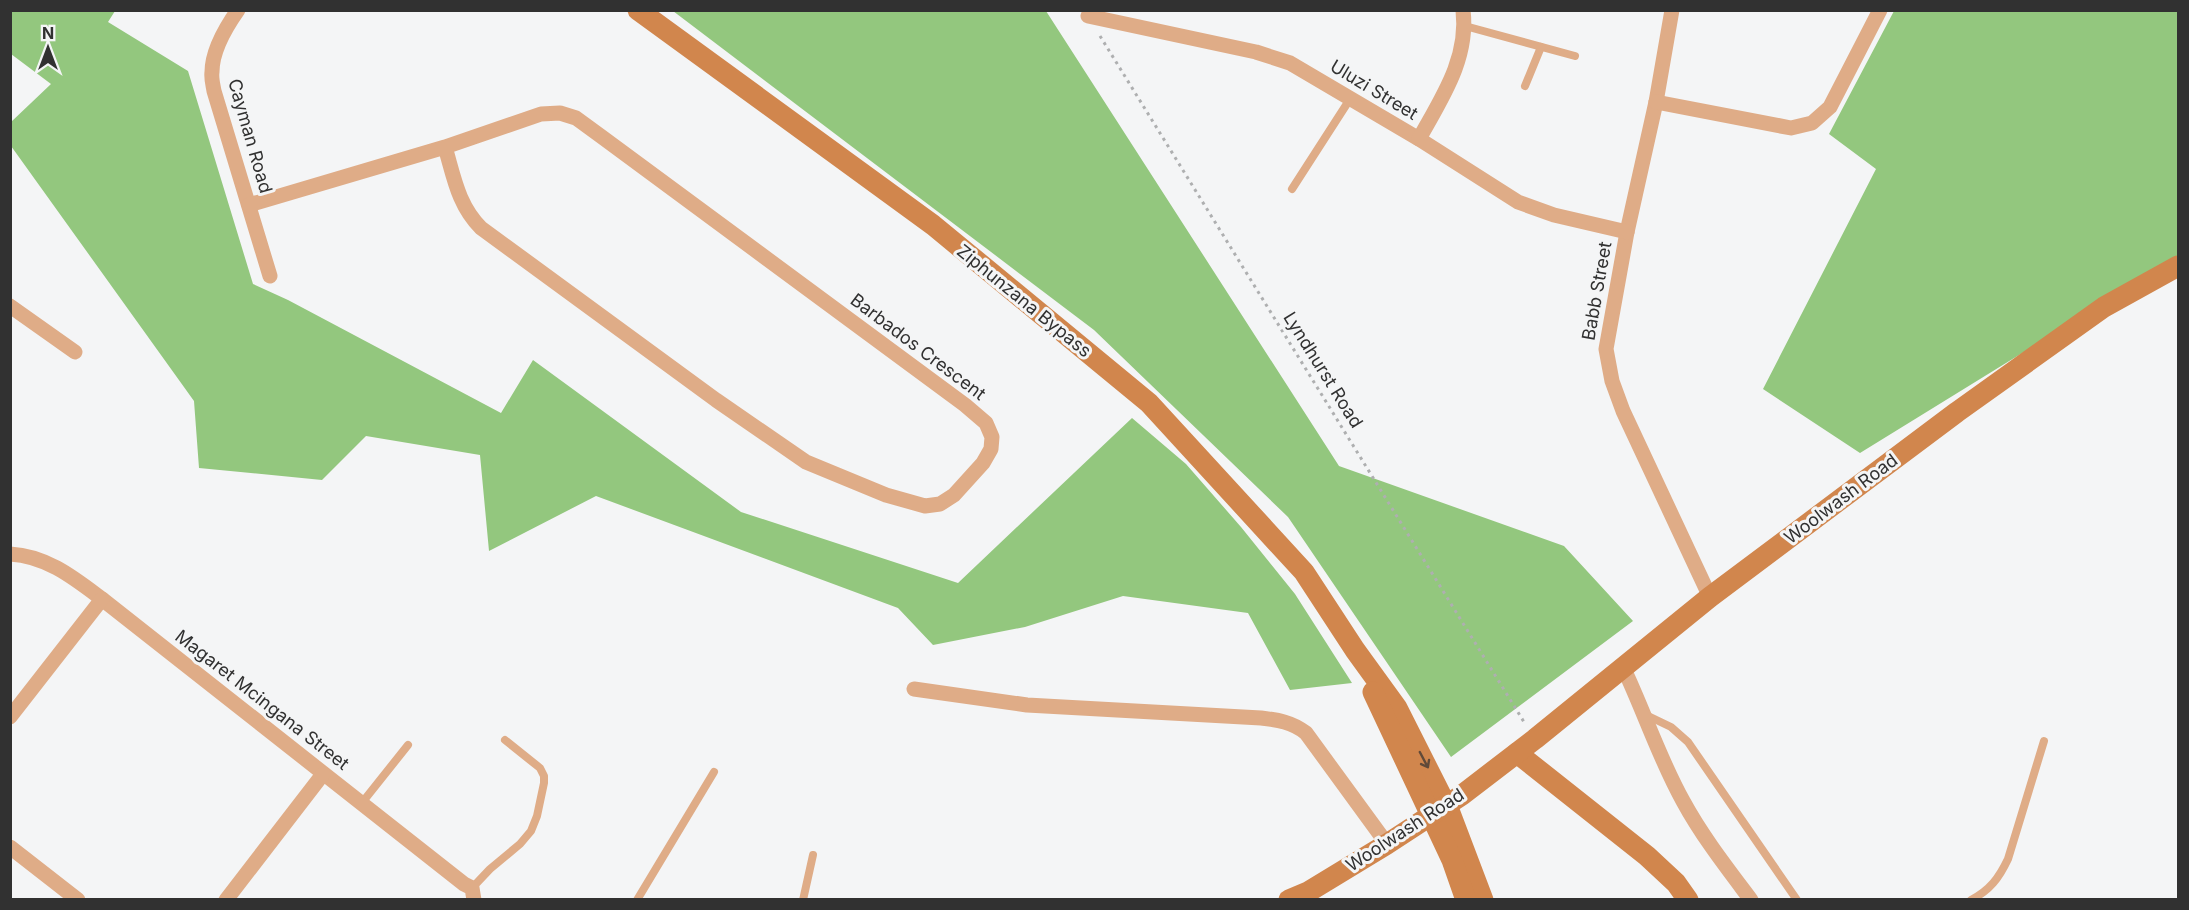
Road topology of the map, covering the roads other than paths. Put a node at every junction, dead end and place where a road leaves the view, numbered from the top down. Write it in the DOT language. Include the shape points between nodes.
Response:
graph roads {
  1 [pos="238,10"];
  2 [pos="638,10"];
  3 [pos="1672,10"];
  4 [pos="1880,10"];
  5 [pos="1088,16"];
  6 [pos="1464,18"];
  7 [pos="1541,47"];
  8 [pos="1575,56"];
  9 [pos="1525,86"];
  10 [pos="1350,99"];
  11 [pos="1656,102"];
  12 [pos="1419,139"];
  13 [pos="445,147"];
  14 [pos="1292,189"];
  15 [pos="249,205"];
  16 [pos="1627,232"];
  17 [pos="2178,266"];
  18 [pos="270,276"];
  19 [pos="10,306"];
  20 [pos="75,352"];
  21 [pos="10,554"];
  22 [pos="1710,597"];
  23 [pos="102,599"];
  24 [pos="1623,667"];
  25 [pos="914,689"];
  26 [pos="1645,714"];
  27 [pos="10,717"];
  28 [pos="505,740"];
  29 [pos="2044,741"];
  30 [pos="408,745"];
  31 [pos="1517,753"];
  32 [pos="714,772"];
  33 [pos="323,774"];
  34 [pos="361,804"];
  35 [pos="1387,844"];
  36 [pos="10,847"];
  37 [pos="813,855"];
  38 [pos="1459,858"];
  39 [pos="473,894"];
  40 [pos="78,900"];
  41 [pos="226,900"];
  42 [pos="637,900"];
  43 [pos="803,900"];
  44 [pos="1289,900"];
  45 [pos="1466,900"];
  46 [pos="1483,900"];
  47 [pos="1688,900"];
  48 [pos="1750,900"];
  49 [pos="1797,900"];
  50 [pos="1971,900"];
  1 -- 15 [label="street, Cayman Road" via="215,53 212,72 214,91"];
  2 -- 38 [label="main road, Ziphunzana Bypass" via="933,225 1149,403 1304,572 1390,712"];
  3 -- 11 [label="street, Babb Street"];
  4 -- 11 [label="street" via="1830,107 1812,123 1791,128"];
  5 -- 10 [label="street, Uluzi Street" via="1256,52 1290,63"];
  6 -- 7 [label="lane"];
  6 -- 12 [label="street" via="1457,67"];
  7 -- 8 [label="lane"];
  7 -- 9 [label="lane"];
  10 -- 12 [label="street, Uluzi Street"];
  10 -- 14 [label="lane"];
  11 -- 16 [label="street, Babb Street"];
  12 -- 16 [label="street, Uluzi Street" via="1518,202"];
  13 -- 13 [label="street, Barbados Crescent" via="541,114 560,113 576,118 965,405 986,423 992,437 991,449 954,495 940,504 925,506 886,495 806,462 481,228 463,204"];
  13 -- 15 [label="street, Barbados Crescent"];
  15 -- 18 [label="street, Cayman Road"];
  16 -- 22 [label="street, Babb Street" via="1606,349 1612,381"];
  17 -- 22 [label="main road, Woolwash Road" via="2104,308 1966,405"];
  19 -- 20 [label="street"];
  21 -- 23 [label="street, Magaret Mcingana Street" via="58,567"];
  22 -- 24 [label="main road, Woolwash Road"];
  23 -- 27 [label="street"];
  23 -- 33 [label="street, Magaret Mcingana Street"];
  24 -- 26 [label="street"];
  24 -- 31 [label="main road, Woolwash Road"];
  25 -- 35 [label="street" via="1027,705 1282,721 1306,733"];
  26 -- 48 [label="street" via="1683,801 1709,845"];
  26 -- 49 [label="lane" via="1671,727 1688,742"];
  28 -- 39 [label="lane" via="540,768 544,783 531,831 490,869"];
  29 -- 50 [label="lane" via="2008,859 1986,892"];
  30 -- 34 [label="lane"];
  31 -- 35 [label="main road, Woolwash Road"];
  31 -- 47 [label="main road" via="1647,856 1677,883"];
  32 -- 42 [label="lane"];
  33 -- 34 [label="street, Magaret Mcingana Street"];
  33 -- 41 [label="street"];
  34 -- 39 [label="street, Magaret Mcingana Street"];
  35 -- 44 [label="main road, Woolwash Road"];
  36 -- 40 [label="street"];
  37 -- 43 [label="lane"];
  38 -- 45 [label="main road"];
  38 -- 46 [label="main road"];
}
